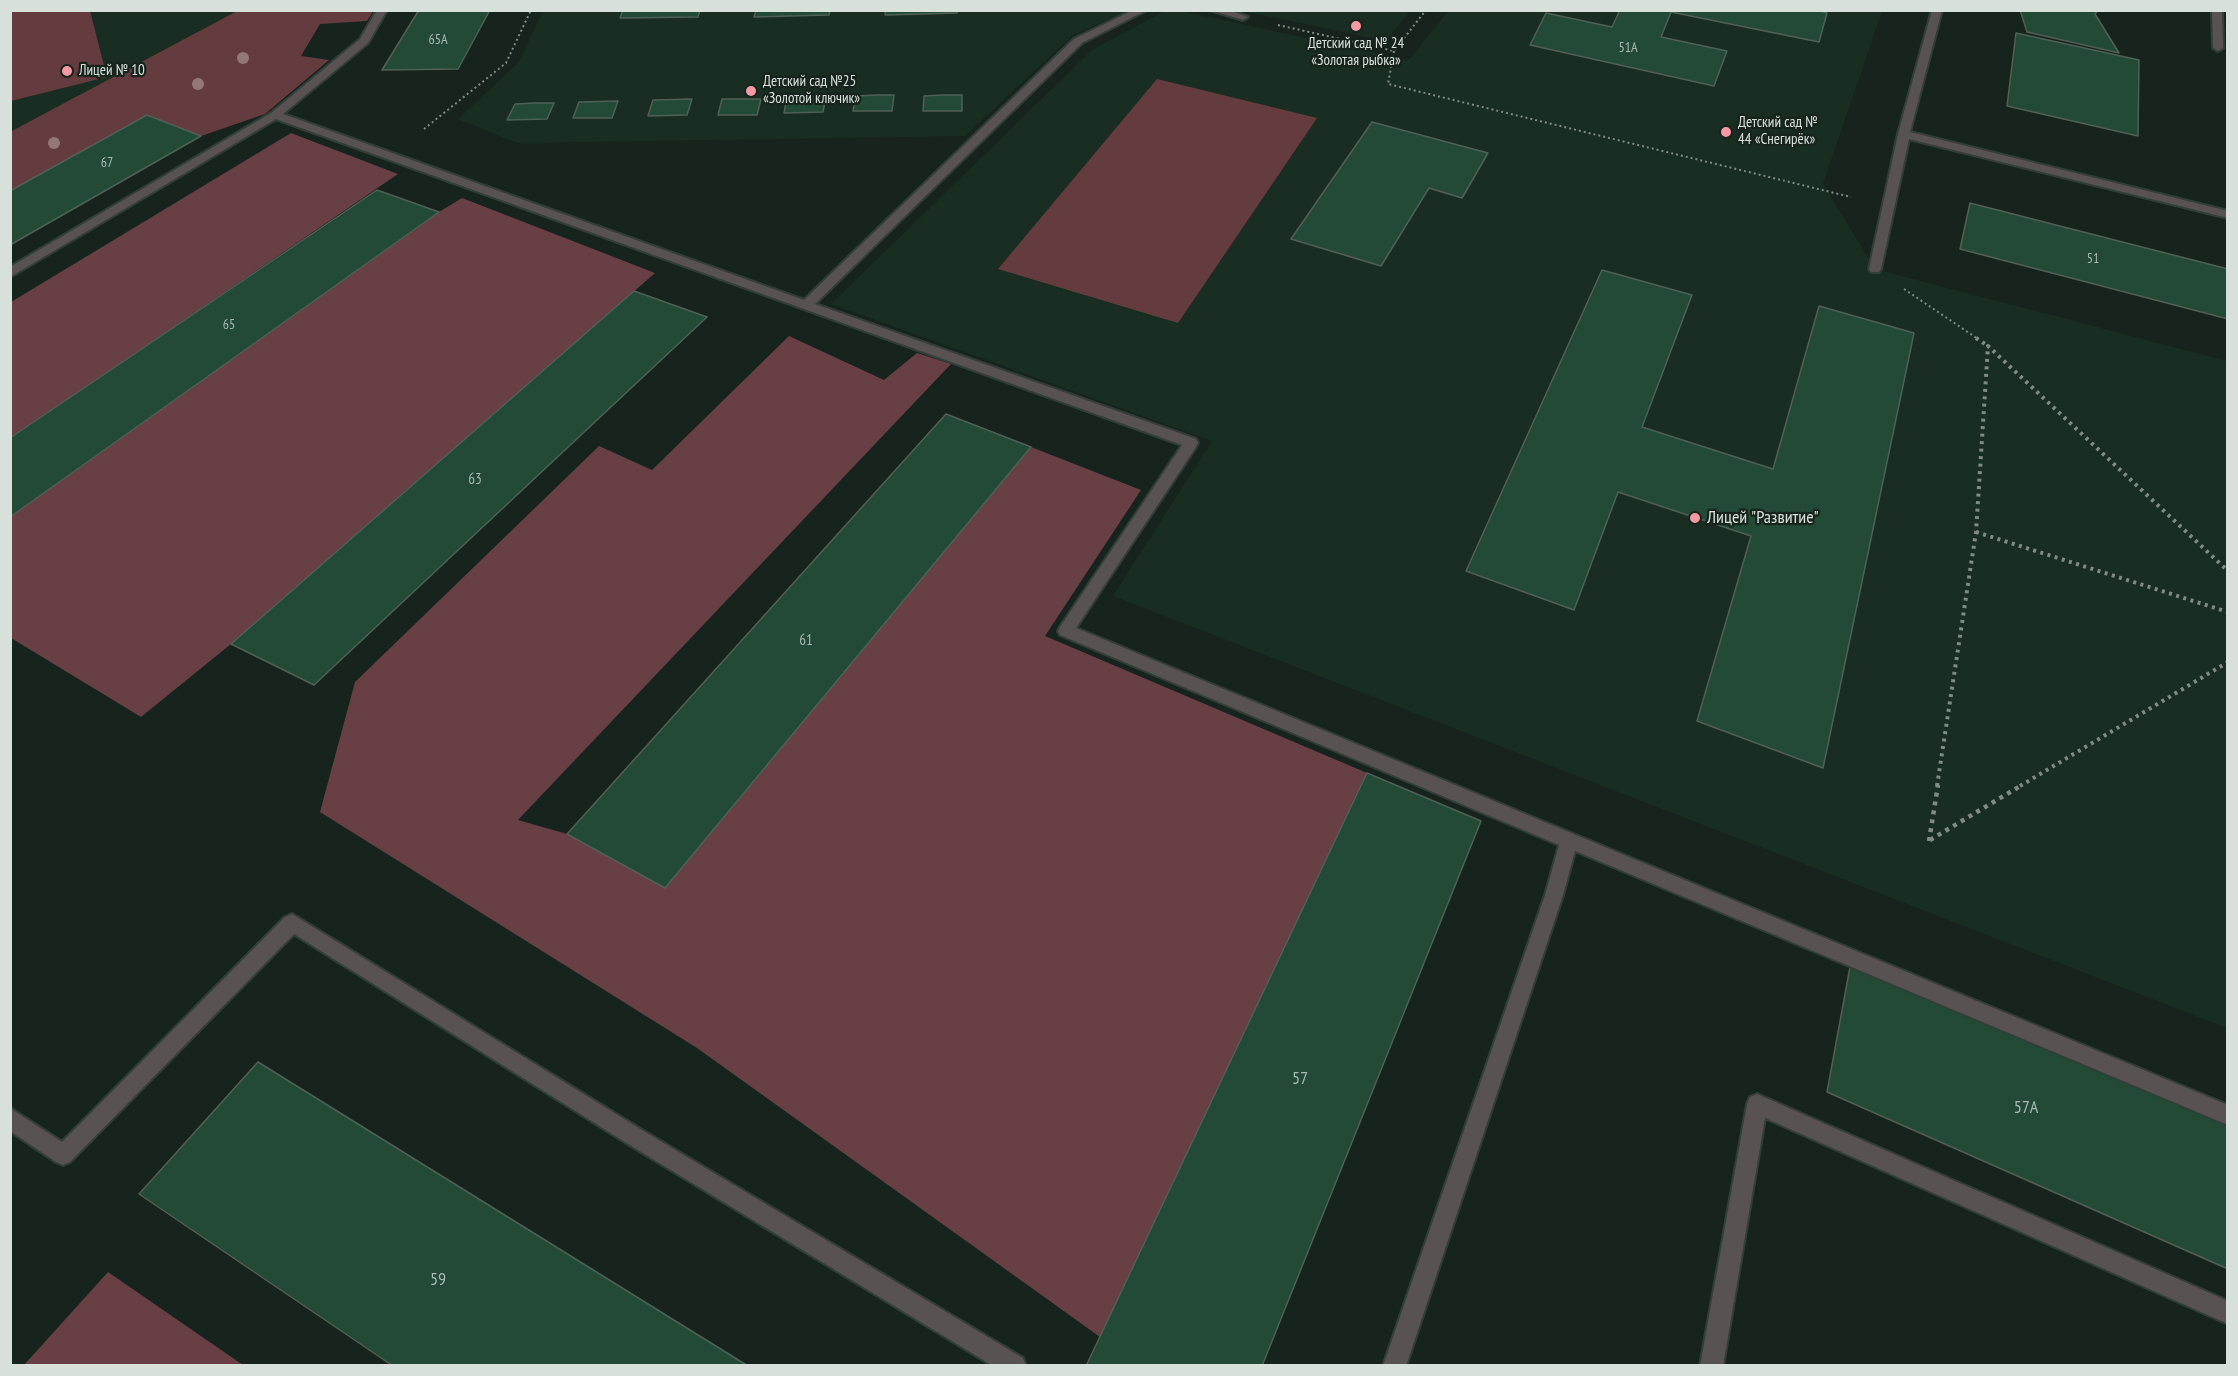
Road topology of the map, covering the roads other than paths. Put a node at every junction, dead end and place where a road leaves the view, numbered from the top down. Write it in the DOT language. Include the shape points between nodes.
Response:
graph roads {
  1 [pos="382,10"];
  2 [pos="1142,10"];
  3 [pos="1215,10"];
  4 [pos="1937,10"];
  5 [pos="2217,10"];
  6 [pos="1243,17"];
  7 [pos="2218,48"];
  8 [pos="275,115"];
  9 [pos="1904,134"];
  10 [pos="2228,214"];
  11 [pos="1875,269"];
  12 [pos="10,273"];
  13 [pos="805,306"];
  14 [pos="1569,841"];
  15 [pos="2228,1115"];
  16 [pos="10,1118"];
  17 [pos="2228,1313"];
  18 [pos="1015,1365"];
  19 [pos="1394,1365"];
  20 [pos="1711,1365"];
  1 -- 8 [label="street" via="364,40"];
  2 -- 13 [label="street" via="1078,42"];
  3 -- 6 [label="street"];
  4 -- 9 [label="street"];
  5 -- 7 [label="street"];
  8 -- 12 [label="street"];
  8 -- 13 [label="street"];
  9 -- 10 [label="street"];
  9 -- 11 [label="street"];
  13 -- 14 [label="street" via="1191,443 1066,631"];
  14 -- 15 [label="street"];
  14 -- 19 [label="street"];
  16 -- 18 [label="street" via="63,1155 291,923 635,1137"];
  17 -- 20 [label="street" via="1757,1104"];
}
